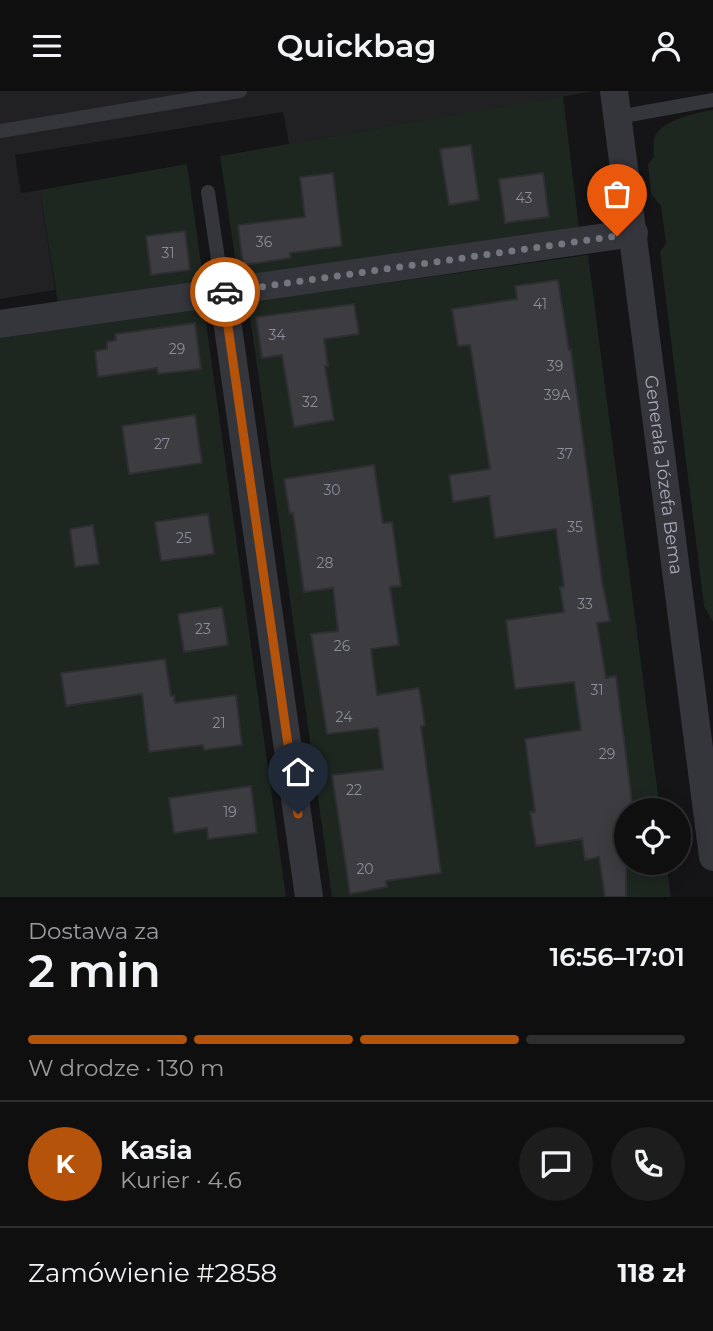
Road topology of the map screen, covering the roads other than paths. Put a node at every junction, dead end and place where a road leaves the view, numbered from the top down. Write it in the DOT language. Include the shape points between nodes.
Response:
graph roads {
  1 [pos="240,91"];
  2 [pos="713,100"];
  3 [pos="616,104"];
  4 [pos="0,131"];
  5 [pos="208,192"];
  6 [pos="634,233"];
  7 [pos="223,292"];
  8 [pos="0,324"];
  9 [pos="713,857"];
  10 [pos="309,897"];
  1 -- 4 [label="lane"];
  2 -- 3 [label="lane"];
  3 -- 6 [label="street, Generała Józefa Bema"];
  5 -- 7 [label="lane"];
  6 -- 7 [label="street"];
  6 -- 9 [label="street, Generała Józefa Bema"];
  7 -- 8 [label="street"];
  7 -- 10 [label="street"];
}
